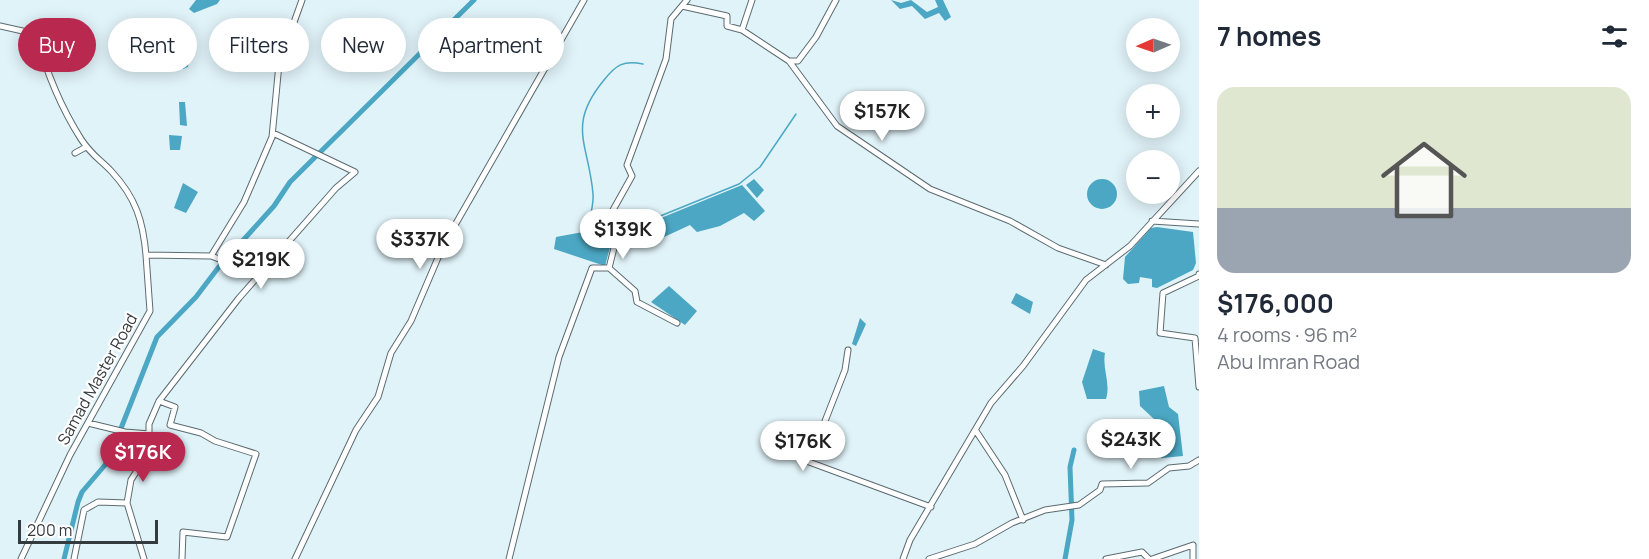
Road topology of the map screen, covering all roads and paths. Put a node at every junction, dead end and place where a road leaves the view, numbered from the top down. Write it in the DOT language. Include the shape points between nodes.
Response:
graph roads {
  1 [pos="302,0"];
  2 [pos="584,0"];
  3 [pos="687,0"];
  4 [pos="752,0"];
  5 [pos="836,0"];
  6 [pos="682,6"];
  7 [pos="0,27"];
  8 [pos="742,30"];
  9 [pos="789,61"];
  10 [pos="273,133"];
  11 [pos="86,147"];
  12 [pos="75,153"];
  13 [pos="1199,171"];
  14 [pos="1152,221"];
  15 [pos="1199,224"];
  16 [pos="146,255"];
  17 [pos="213,257"];
  18 [pos="1106,265"];
  19 [pos="609,268"];
  20 [pos="1199,274"];
  21 [pos="258,277"];
  22 [pos="677,323"];
  23 [pos="848,350"];
  24 [pos="1199,387"];
  25 [pos="159,400"];
  26 [pos="88,423"];
  27 [pos="976,431"];
  28 [pos="149,434"];
  29 [pos="1199,460"];
  30 [pos="127,503"];
  31 [pos="931,507"];
  32 [pos="1023,520"];
  33 [pos="21,559"];
  34 [pos="74,559"];
  35 [pos="144,559"];
  36 [pos="182,559"];
  37 [pos="295,559"];
  38 [pos="509,559"];
  39 [pos="903,559"];
  40 [pos="929,559"];
  41 [pos="1106,559"];
  42 [pos="1151,559"];
  43 [pos="1192,559"];
  1 -- 10 [label="street" via="279,63"];
  2 -- 37 [label="street" via="443,246 411,321 391,353 378,397 356,430"];
  3 -- 6 [label="street"];
  4 -- 8 [label="street"];
  5 -- 9 [label="street" via="798,61"];
  6 -- 8 [label="street" via="727,16 727,26"];
  6 -- 19 [label="street" via="671,19 666,59 627,165 632,176 613,210 611,228 616,240"];
  7 -- 11 [label="street, Samad Master Road" via="36,34 46,73"];
  8 -- 9 [label="street"];
  9 -- 18 [label="street" via="837,126 930,189 1010,221 1058,248"];
  10 -- 17 [label="street" via="244,202"];
  10 -- 21 [label="street" via="355,172 336,188"];
  11 -- 12 [label="street"];
  11 -- 16 [label="street, Samad Master Road" via="111,171 137,206"];
  13 -- 14 [label="street"];
  14 -- 15 [label="street"];
  14 -- 18 [label="street"];
  16 -- 17 [label="street"];
  16 -- 26 [label="street, Samad Master Road" via="150,312"];
  17 -- 21 [label="street"];
  18 -- 27 [label="street" via="1086,280 991,403"];
  19 -- 22 [label="street" via="635,291 637,302"];
  19 -- 38 [label="street" via="592,268 559,357"];
  20 -- 24 [label="street" via="1163,293 1160,333 1195,338"];
  21 -- 25 [label="street"];
  23 -- 31 [label="street" via="845,370 809,462"];
  25 -- 28 [label="street"];
  25 -- 36 [label="street" via="175,408 170,425 256,454 227,537 183,532"];
  26 -- 28 [label="street"];
  26 -- 33 [label="street, Samad Master Road"];
  27 -- 31 [label="street"];
  27 -- 32 [label="street" via="1005,475"];
  28 -- 30 [label="street" via="131,480"];
  29 -- 32 [label="street" via="1189,466 1169,468 1148,483 1102,484 1100,490 1075,506 1045,510"];
  30 -- 34 [label="street" via="98,502 84,510"];
  30 -- 35 [label="street"];
  31 -- 39 [label="street"];
  32 -- 40 [label="street" via="975,544"];
  41 -- 42 [label="street" via="1142,552"];
  42 -- 43 [label="street" via="1193,545"];
}
